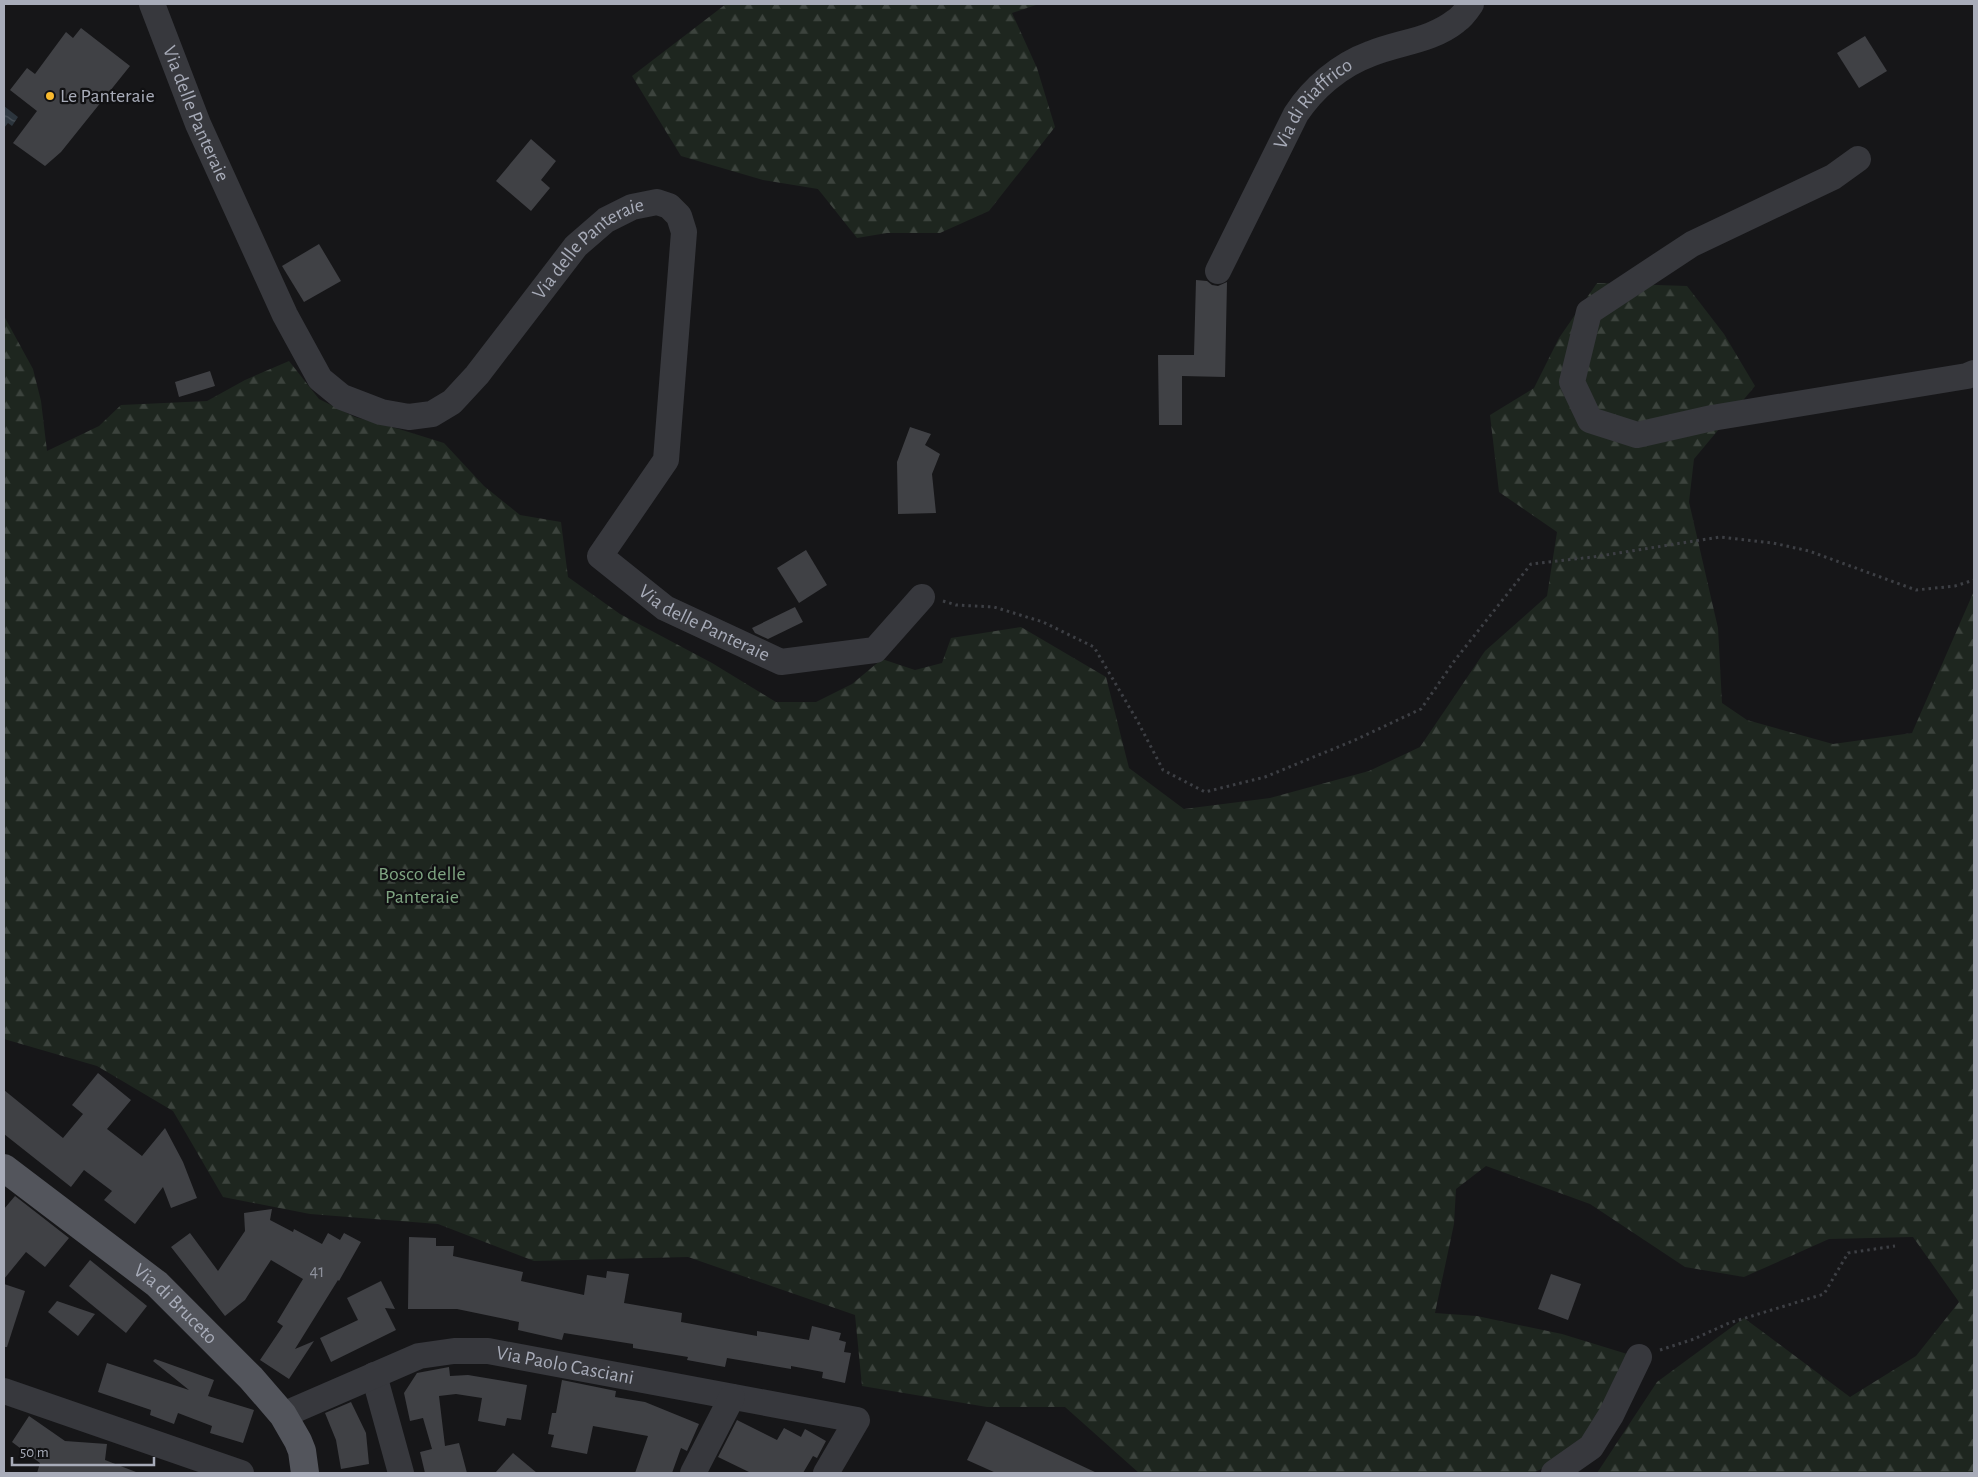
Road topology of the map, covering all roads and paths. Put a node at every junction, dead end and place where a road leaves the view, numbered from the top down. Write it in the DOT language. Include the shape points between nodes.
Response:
graph roads {
  1 [pos="152,4"];
  2 [pos="1471,4"];
  3 [pos="1858,159"];
  4 [pos="1218,271"];
  5 [pos="1974,372"];
  6 [pos="1974,580"];
  7 [pos="922,597"];
  8 [pos="5,1172"];
  9 [pos="1895,1246"];
  10 [pos="1639,1357"];
  11 [pos="374,1375"];
  12 [pos="4,1391"];
  13 [pos="732,1397"];
  14 [pos="284,1415"];
  15 [pos="241,1473"];
  16 [pos="305,1473"];
  17 [pos="401,1473"];
  18 [pos="693,1473"];
  19 [pos="826,1473"];
  20 [pos="1554,1473"];
  1 -- 7 [label="street, Via delle Panteraie" via="198,124 285,315 320,378 342,397 381,412 409,417 432,414 452,402 477,375 576,246 606,220 632,207 657,202 669,206 679,216 684,232 666,460 600,556 665,608 781,662 875,650"];
  2 -- 4 [label="street, Via di Riaffrico" via="1458,20 1439,33 1348,64 1306,98"];
  3 -- 5 [label="street" via="1833,177 1692,244 1589,312 1572,382 1590,420 1637,435 1712,418 1967,376"];
  6 -- 7 [label="path" via="1955,586 1916,590 1809,551 1720,537 1531,564 1455,660 1421,709 1265,777 1205,792 1163,770 1094,647 1043,622 994,607 956,605"];
  8 -- 14 [label="main road, Via di Bruceto" via="157,1284"];
  9 -- 10 [label="path" via="1848,1253 1824,1294 1729,1323 1694,1339"];
  10 -- 20 [label="street" via="1591,1447"];
  11 -- 13 [label="street, Via Paolo Casciani" via="419,1356 488,1351"];
  11 -- 14 [label="street, Via Paolo Casciani"];
  11 -- 17 [label="street"];
  12 -- 15 [label="street"];
  13 -- 18 [label="street"];
  13 -- 19 [label="street, Via Paolo Casciani" via="857,1420"];
  14 -- 16 [label="main road, Via di Bruceto" via="300,1446"];
}
